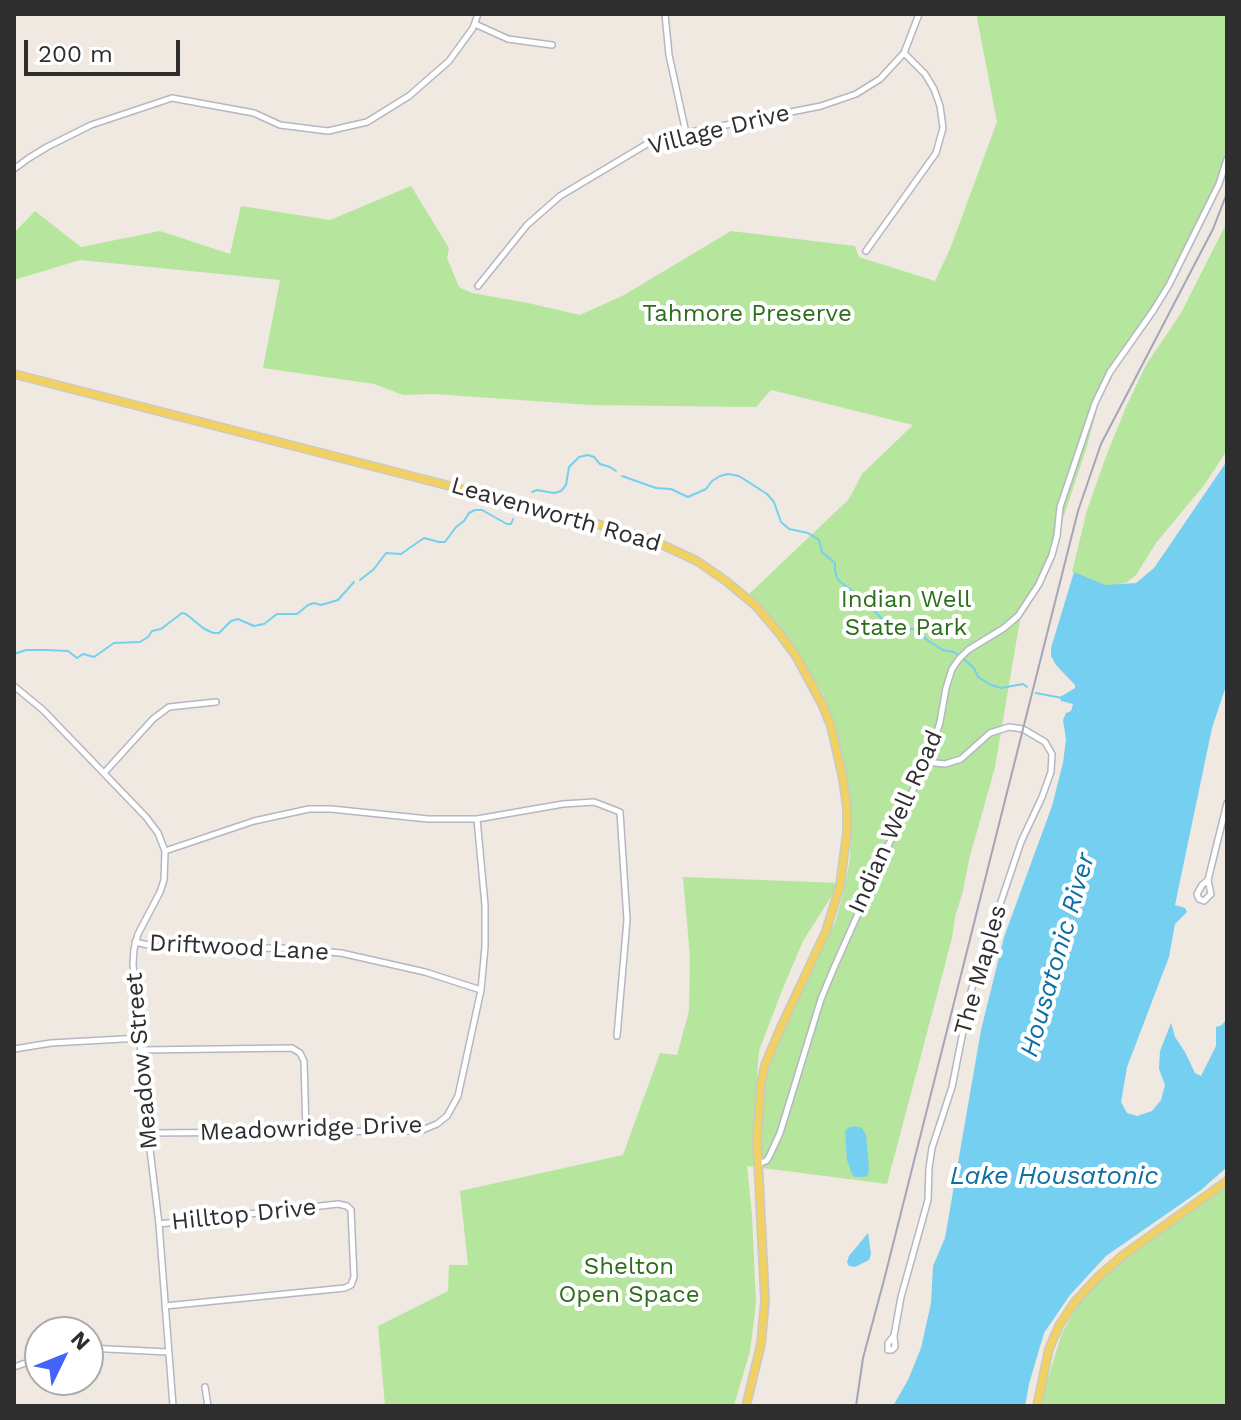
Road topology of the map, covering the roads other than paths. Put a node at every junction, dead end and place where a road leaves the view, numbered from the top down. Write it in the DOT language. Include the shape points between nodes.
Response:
graph roads {
  1 [pos="478,14"];
  2 [pos="665,14"];
  3 [pos="919,14"];
  4 [pos="475,24"];
  5 [pos="552,45"];
  6 [pos="904,53"];
  7 [pos="686,133"];
  8 [pos="1227,159"];
  9 [pos="14,169"];
  10 [pos="866,251"];
  11 [pos="478,286"];
  12 [pos="14,374"];
  13 [pos="15,690"];
  14 [pos="216,702"];
  15 [pos="926,762"];
  16 [pos="104,773"];
  17 [pos="1227,803"];
  18 [pos="477,819"];
  19 [pos="165,851"];
  20 [pos="1208,880"];
  21 [pos="135,942"];
  22 [pos="481,990"];
  23 [pos="617,1036"];
  24 [pos="140,1038"];
  25 [pos="14,1049"];
  26 [pos="141,1050"];
  27 [pos="306,1131"];
  28 [pos="148,1133"];
  29 [pos="758,1164"];
  30 [pos="1227,1181"];
  31 [pos="159,1224"];
  32 [pos="165,1306"];
  33 [pos="894,1336"];
  34 [pos="104,1349"];
  35 [pos="168,1352"];
  36 [pos="205,1387"];
  37 [pos="173,1406"];
  38 [pos="208,1406"];
  39 [pos="746,1406"];
  40 [pos="1037,1406"];
  1 -- 4 [label="street"];
  2 -- 7 [label="street"];
  3 -- 6 [label="street, Village Drive"];
  4 -- 5 [label="street" via="508,39"];
  4 -- 9 [label="street" via="449,61 409,96 367,122 328,131 280,125 254,113 172,98 91,125"];
  6 -- 7 [label="street, Village Drive" via="880,79 839,101"];
  6 -- 10 [label="street" via="934,89 943,128 936,153"];
  7 -- 11 [label="street, Village Drive" via="647,144 560,196 527,225"];
  8 -- 15 [label="street, Indian Well Road" via="1169,285 1095,403 1039,584 1018,616 959,659"];
  12 -- 29 [label="main road, Leavenworth Road" via="631,533 697,561 756,606 796,656 822,704 837,749 847,808 843,870 830,919 765,1065 758,1103"];
  13 -- 16 [label="street" via="43,710"];
  14 -- 16 [label="street" via="169,707"];
  15 -- 29 [label="street, Indian Well Road" via="821,999 780,1133 766,1161"];
  15 -- 33 [label="street, The Maples" via="961,759 990,733 1009,727 1045,742 1052,754 1051,772 1021,842 971,991"];
  16 -- 19 [label="street" via="152,824"];
  17 -- 20 [label="street"];
  18 -- 19 [label="street" via="309,809"];
  18 -- 22 [label="street" via="485,905"];
  18 -- 23 [label="street" via="594,802 620,812 627,920"];
  19 -- 21 [label="street, Meadow Street" via="160,892"];
  21 -- 22 [label="street, Driftwood Lane" via="166,949 341,953"];
  21 -- 24 [label="street, Meadow Street"];
  22 -- 27 [label="street, Meadowridge Drive" via="458,1096 447,1116 420,1131"];
  24 -- 25 [label="street"];
  24 -- 26 [label="street, Meadow Street"];
  26 -- 27 [label="street" via="292,1048 304,1061"];
  26 -- 28 [label="street, Meadow Street"];
  27 -- 28 [label="street, Meadowridge Drive"];
  28 -- 31 [label="street, Meadow Street"];
  29 -- 39 [label="main road, Leavenworth Road" via="765,1285 761,1344"];
  30 -- 40 [label="main road" via="1122,1256 1074,1303 1049,1349"];
  31 -- 32 [label="street, Meadow Street"];
  31 -- 32 [label="street, Hilltop Drive" via="338,1204 351,1210 351,1285"];
  32 -- 35 [label="street, Meadow Street"];
  34 -- 35 [label="street"];
  35 -- 37 [label="street, Meadow Street"];
  36 -- 38 [label="street"];
}
